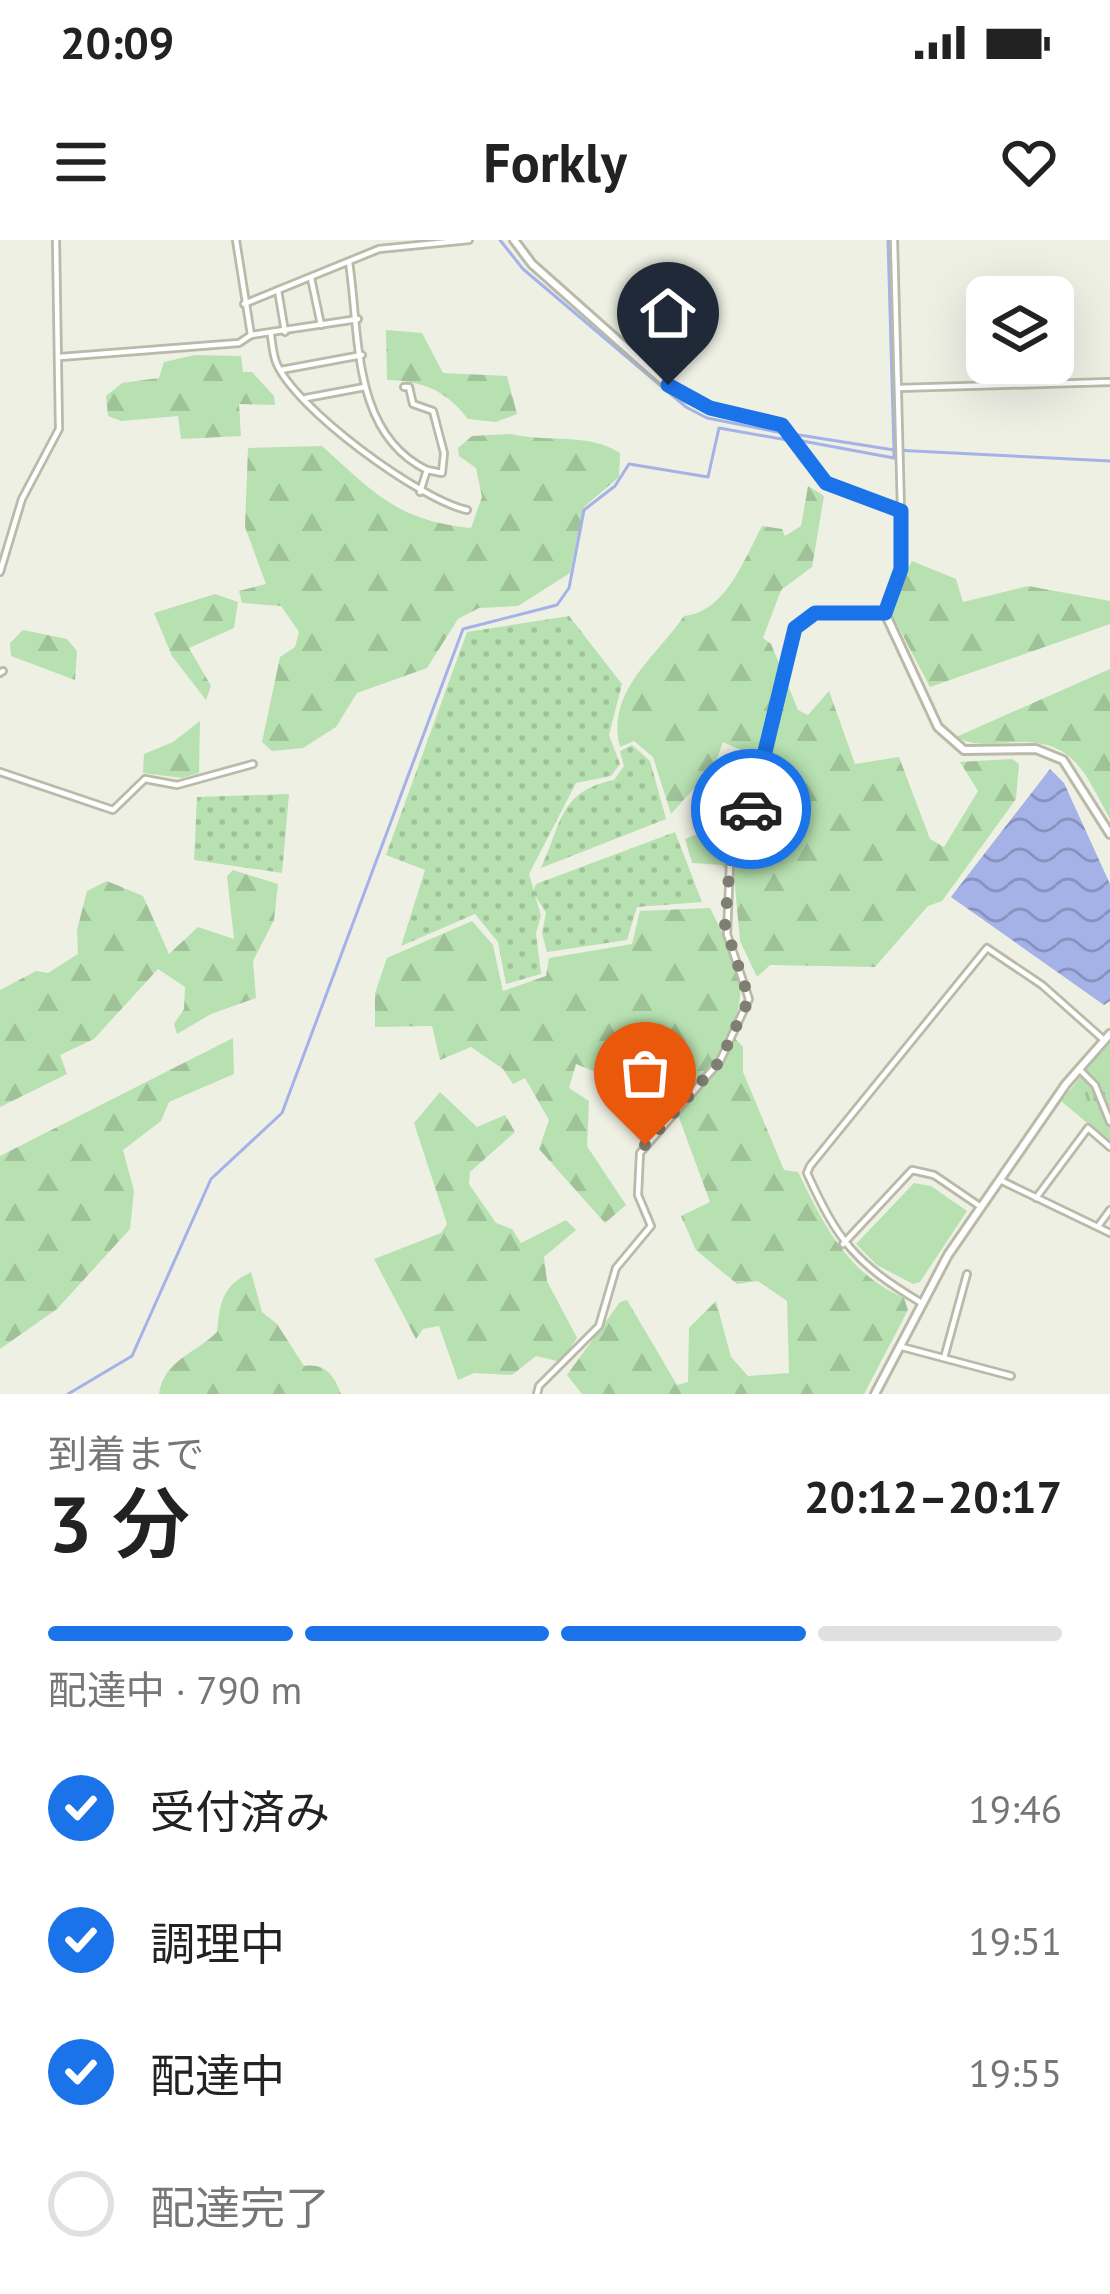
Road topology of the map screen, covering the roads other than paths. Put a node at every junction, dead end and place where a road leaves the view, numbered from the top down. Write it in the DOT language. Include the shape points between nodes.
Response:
graph roads {
  1 [pos="56,240"];
  2 [pos="236,240"];
  3 [pos="469,240"];
  4 [pos="514,240"];
  5 [pos="893,240"];
  6 [pos="408,243"];
  7 [pos="349,262"];
  8 [pos="311,277"];
  9 [pos="278,290"];
  10 [pos="244,304"];
  11 [pos="358,319"];
  12 [pos="321,325"];
  13 [pos="286,332"];
  14 [pos="251,335"];
  15 [pos="271,335"];
  16 [pos="362,355"];
  17 [pos="60,357"];
  18 [pos="281,370"];
  19 [pos="1110,382"];
  20 [pos="365,387"];
  21 [pos="404,387"];
  22 [pos="898,388"];
  23 [pos="306,398"];
  24 [pos="427,470"];
  25 [pos="420,491"];
  26 [pos="467,510"];
  27 [pos="901,511"];
  28 [pos="0,572"];
  29 [pos="885,613"];
  30 [pos="253,764"];
  31 [pos="0,772"];
  32 [pos="1110,834"];
  33 [pos="1107,1037"];
  34 [pos="1079,1069"];
  35 [pos="1110,1122"];
  36 [pos="1110,1147"];
  37 [pos="1000,1180"];
  38 [pos="1036,1198"];
  39 [pos="981,1207"];
  40 [pos="1110,1210"];
  41 [pos="1098,1227"];
  42 [pos="1110,1232"];
  43 [pos="843,1244"];
  44 [pos="967,1274"];
  45 [pos="920,1302"];
  46 [pos="897,1346"];
  47 [pos="944,1358"];
  48 [pos="1011,1376"];
  49 [pos="537,1394"];
  50 [pos="875,1394"];
  1 -- 17 [label="street"];
  2 -- 10 [label="street"];
  3 -- 6 [label="street"];
  4 -- 27 [label="street" via="677,393 782,425 826,483"];
  5 -- 22 [label="street"];
  6 -- 7 [label="street"];
  7 -- 8 [label="street"];
  7 -- 11 [label="street"];
  8 -- 9 [label="street"];
  8 -- 12 [label="street"];
  9 -- 10 [label="street"];
  9 -- 13 [label="street"];
  10 -- 14 [label="street"];
  11 -- 12 [label="street"];
  11 -- 16 [label="street"];
  12 -- 13 [label="street"];
  13 -- 15 [label="street"];
  14 -- 15 [label="street"];
  14 -- 17 [label="street" via="239,344"];
  15 -- 18 [label="street"];
  16 -- 18 [label="street"];
  16 -- 20 [label="street"];
  17 -- 28 [label="street" via="57,439 22,499"];
  18 -- 23 [label="street"];
  19 -- 22 [label="street"];
  20 -- 23 [label="street"];
  20 -- 24 [label="street" via="390,446"];
  21 -- 24 [label="street" via="412,404 434,412 445,473"];
  22 -- 27 [label="street"];
  23 -- 25 [label="street"];
  24 -- 25 [label="street"];
  25 -- 26 [label="street"];
  27 -- 29 [label="street" via="901,569"];
  29 -- 32 [label="street" via="954,745 981,753 1036,749 1063,760"];
  29 -- 49 [label="street" via="815,613 795,628 767,757 730,863 727,934 749,999 720,1061 640,1154 638,1196 651,1226 616,1268 599,1326"];
  30 -- 31 [label="street" via="177,784 145,779 113,810"];
  33 -- 34 [label="street"];
  33 -- 43 [label="street" via="986,948 810,1166"];
  34 -- 35 [label="street"];
  34 -- 37 [label="street"];
  36 -- 38 [label="street" via="1088,1128"];
  37 -- 38 [label="street"];
  37 -- 39 [label="street"];
  38 -- 41 [label="street"];
  39 -- 43 [label="street" via="912,1170"];
  39 -- 45 [label="street"];
  40 -- 41 [label="street"];
  41 -- 42 [label="street"];
  43 -- 45 [label="street"];
  44 -- 47 [label="street"];
  45 -- 46 [label="street"];
  46 -- 47 [label="street"];
  46 -- 50 [label="street"];
  47 -- 48 [label="street"];
}
